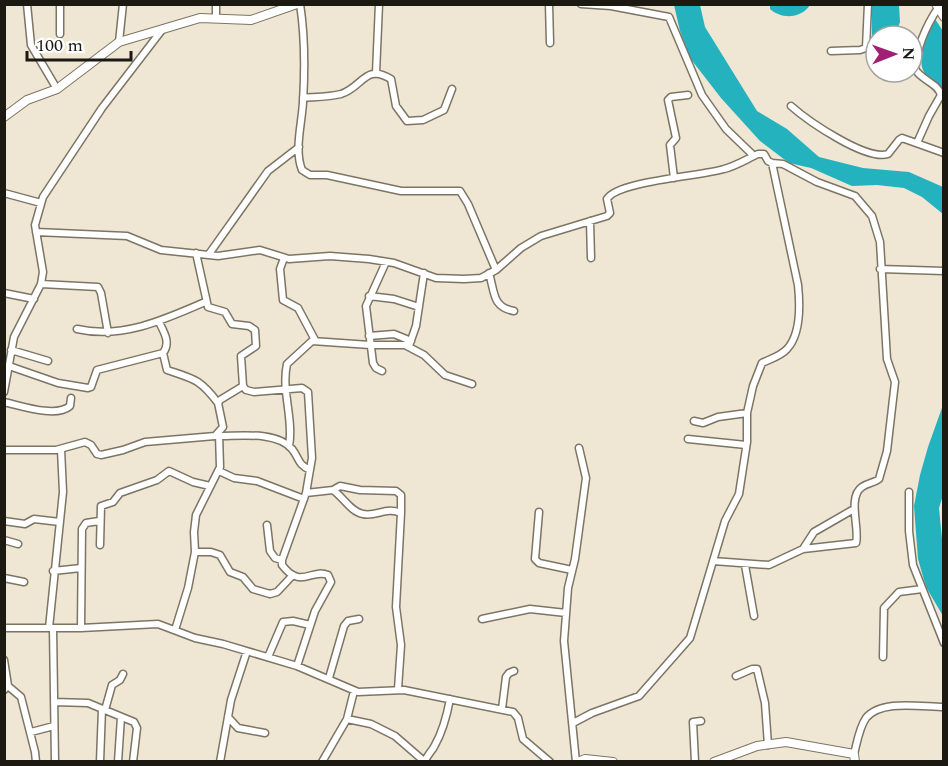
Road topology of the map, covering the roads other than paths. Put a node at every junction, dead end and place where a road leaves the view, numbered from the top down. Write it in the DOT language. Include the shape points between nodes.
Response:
graph roads {
  1 [pos="27,4"];
  2 [pos="60,4"];
  3 [pos="123,4"];
  4 [pos="216,4"];
  5 [pos="299,4"];
  6 [pos="379,4"];
  7 [pos="549,4"];
  8 [pos="581,4"];
  9 [pos="868,4"];
  10 [pos="611,5"];
  11 [pos="937,6"];
  12 [pos="280,8"];
  13 [pos="944,17"];
  14 [pos="216,18"];
  15 [pos="162,30"];
  16 [pos="60,34"];
  17 [pos="119,42"];
  18 [pos="550,43"];
  19 [pos="831,51"];
  20 [pos="376,73"];
  21 [pos="57,89"];
  22 [pos="452,90"];
  23 [pos="688,95"];
  24 [pos="303,98"];
  25 [pos="791,106"];
  26 [pos="4,117"];
  27 [pos="917,144"];
  28 [pos="299,147"];
  29 [pos="944,153"];
  30 [pos="754,156"];
  31 [pos="772,163"];
  32 [pos="674,178"];
  33 [pos="4,193"];
  34 [pos="40,203"];
  35 [pos="590,221"];
  36 [pos="36,232"];
  37 [pos="196,253"];
  38 [pos="209,254"];
  39 [pos="284,258"];
  40 [pos="591,258"];
  41 [pos="386,262"];
  42 [pos="880,269"];
  43 [pos="496,270"];
  44 [pos="944,271"];
  45 [pos="424,273"];
  46 [pos="489,273"];
  47 [pos="41,284"];
  48 [pos="4,293"];
  49 [pos="369,296"];
  50 [pos="34,299"];
  51 [pos="205,302"];
  52 [pos="419,307"];
  53 [pos="514,311"];
  54 [pos="159,322"];
  55 [pos="77,329"];
  56 [pos="108,333"];
  57 [pos="369,336"];
  58 [pos="315,340"];
  59 [pos="410,344"];
  60 [pos="370,345"];
  61 [pos="9,347"];
  62 [pos="163,353"];
  63 [pos="48,361"];
  64 [pos="9,366"];
  65 [pos="382,371"];
  66 [pos="472,384"];
  67 [pos="243,386"];
  68 [pos="286,389"];
  69 [pos="4,392"];
  70 [pos="71,398"];
  71 [pos="4,402"];
  72 [pos="218,403"];
  73 [pos="747,413"];
  74 [pos="694,422"];
  75 [pos="219,435"];
  76 [pos="688,439"];
  77 [pos="746,445"];
  78 [pos="289,446"];
  79 [pos="579,448"];
  80 [pos="61,449"];
  81 [pos="4,450"];
  82 [pos="310,470"];
  83 [pos="219,471"];
  84 [pos="210,486"];
  85 [pos="333,490"];
  86 [pos="909,492"];
  87 [pos="305,496"];
  88 [pos="854,509"];
  89 [pos="539,512"];
  90 [pos="401,513"];
  91 [pos="4,521"];
  92 [pos="99,521"];
  93 [pos="60,522"];
  94 [pos="267,525"];
  95 [pos="4,540"];
  96 [pos="18,544"];
  97 [pos="100,545"];
  98 [pos="803,549"];
  99 [pos="195,552"];
  100 [pos="282,560"];
  101 [pos="713,561"];
  102 [pos="745,565"];
  103 [pos="81,568"];
  104 [pos="572,570"];
  105 [pos="53,572"];
  106 [pos="293,575"];
  107 [pos="4,578"];
  108 [pos="24,582"];
  109 [pos="922,589"];
  110 [pos="566,613"];
  111 [pos="754,616"];
  112 [pos="359,619"];
  113 [pos="482,619"];
  114 [pos="310,625"];
  115 [pos="4,627"];
  116 [pos="51,628"];
  117 [pos="81,628"];
  118 [pos="175,630"];
  119 [pos="944,643"];
  120 [pos="248,651"];
  121 [pos="268,657"];
  122 [pos="883,657"];
  123 [pos="4,660"];
  124 [pos="297,666"];
  125 [pos="514,671"];
  126 [pos="123,674"];
  127 [pos="736,675"];
  128 [pos="329,678"];
  129 [pos="6,688"];
  130 [pos="398,689"];
  131 [pos="354,691"];
  132 [pos="450,699"];
  133 [pos="54,702"];
  134 [pos="944,707"];
  135 [pos="502,709"];
  136 [pos="104,710"];
  137 [pos="121,717"];
  138 [pos="228,717"];
  139 [pos="347,719"];
  140 [pos="701,721"];
  141 [pos="573,723"];
  142 [pos="54,726"];
  143 [pos="31,732"];
  144 [pos="265,733"];
  145 [pos="768,745"];
  146 [pos="733,758"];
  147 [pos="854,758"];
  148 [pos="716,761"];
  149 [pos="36,762"];
  150 [pos="55,762"];
  151 [pos="100,762"];
  152 [pos="118,762"];
  153 [pos="133,762"];
  154 [pos="220,762"];
  155 [pos="322,762"];
  156 [pos="425,762"];
  157 [pos="550,762"];
  158 [pos="577,762"];
  159 [pos="612,762"];
  160 [pos="695,762"];
  1 -- 21 [label="street" via="31,45"];
  2 -- 16 [label="street"];
  3 -- 17 [label="street"];
  4 -- 14 [label="street"];
  5 -- 12 [label="street"];
  5 -- 24 [label="street" via="304,39"];
  6 -- 20 [label="street"];
  7 -- 18 [label="street"];
  8 -- 10 [label="street"];
  9 -- 19 [label="street" via="866,48"];
  10 -- 30 [label="street" via="669,17 702,94 726,129"];
  11 -- 13 [label="street"];
  11 -- 27 [label="street" via="921,42 915,69 941,95"];
  12 -- 14 [label="street" via="251,20"];
  14 -- 15 [label="street" via="200,18"];
  15 -- 17 [label="street"];
  15 -- 34 [label="street" via="102,108"];
  17 -- 21 [label="street"];
  20 -- 22 [label="street" via="391,79 396,106 407,122 423,120 446,108"];
  20 -- 24 [label="street" via="342,93"];
  21 -- 26 [label="street" via="27,100"];
  23 -- 32 [label="street" via="668,100 676,138 670,145"];
  24 -- 28 [label="street"];
  25 -- 27 [label="street" via="843,141 877,155 888,154 901,138"];
  27 -- 29 [label="street"];
  28 -- 38 [label="street" via="268,171"];
  28 -- 43 [label="street" via="300,166 307,174 401,191 460,191"];
  30 -- 31 [label="street" via="763,154"];
  30 -- 32 [label="street" via="725,169"];
  31 -- 42 [label="street" via="783,164 861,201 872,216 880,242"];
  31 -- 73 [label="street" via="800,304 790,345 759,367"];
  32 -- 35 [label="street" via="609,194 609,214"];
  33 -- 34 [label="street"];
  34 -- 36 [label="street"];
  35 -- 40 [label="street"];
  35 -- 43 [label="street" via="536,238"];
  36 -- 37 [label="street" via="128,236 161,250"];
  36 -- 47 [label="street" via="43,272"];
  37 -- 38 [label="street"];
  37 -- 51 [label="street"];
  38 -- 39 [label="street" via="227,256 260,250"];
  39 -- 41 [label="street" via="330,256"];
  39 -- 58 [label="street" via="280,269 283,300 298,308"];
  41 -- 45 [label="street"];
  41 -- 49 [label="street"];
  42 -- 44 [label="street"];
  42 -- 88 [label="street" via="887,359 894,382 891,420 882,474 876,482 859,489"];
  43 -- 46 [label="street"];
  45 -- 46 [label="street" via="436,278 464,279"];
  45 -- 52 [label="street"];
  46 -- 53 [label="street" via="499,306"];
  47 -- 50 [label="street"];
  47 -- 56 [label="street" via="98,287"];
  48 -- 50 [label="street"];
  49 -- 52 [label="street"];
  49 -- 57 [label="street"];
  50 -- 61 [label="street"];
  51 -- 54 [label="street"];
  51 -- 67 [label="street" via="211,310 225,312 232,324 255,330 256,346 241,356"];
  52 -- 59 [label="street"];
  54 -- 56 [label="street"];
  54 -- 62 [label="street" via="167,340"];
  55 -- 56 [label="street"];
  57 -- 59 [label="street" via="394,334"];
  57 -- 60 [label="street"];
  58 -- 60 [label="street"];
  58 -- 68 [label="street" via="288,361"];
  59 -- 60 [label="street"];
  59 -- 66 [label="street" via="445,375"];
  60 -- 65 [label="street" via="374,367"];
  61 -- 63 [label="street"];
  61 -- 64 [label="street"];
  62 -- 64 [label="street" via="97,370 88,388"];
  62 -- 72 [label="street" via="167,370 203,385"];
  64 -- 69 [label="street"];
  67 -- 68 [label="street" via="254,392"];
  67 -- 72 [label="street"];
  68 -- 78 [label="street" via="292,430"];
  68 -- 82 [label="street" via="302,388 308,392"];
  70 -- 71 [label="street" via="67,409 56,412"];
  72 -- 75 [label="street" via="224,423"];
  73 -- 74 [label="street"];
  73 -- 77 [label="street"];
  75 -- 78 [label="street" via="270,437"];
  75 -- 80 [label="street" via="145,442 101,454 86,442"];
  75 -- 83 [label="street"];
  76 -- 77 [label="street"];
  77 -- 101 [label="street" via="738,499 725,521"];
  78 -- 82 [label="street" via="302,466"];
  79 -- 104 [label="street" via="586,478"];
  80 -- 81 [label="street"];
  80 -- 93 [label="street" via="64,485"];
  82 -- 87 [label="street"];
  83 -- 84 [label="street"];
  83 -- 87 [label="street"];
  84 -- 92 [label="street" via="169,471 101,506"];
  84 -- 99 [label="street" via="196,515"];
  85 -- 87 [label="street"];
  85 -- 90 [label="street" via="365,515 388,510"];
  85 -- 90 [label="street" via="339,486 396,491 401,495"];
  86 -- 109 [label="street" via="911,552"];
  87 -- 100 [label="street"];
  88 -- 98 [label="street" via="814,532"];
  88 -- 98 [label="street" via="856,543"];
  89 -- 104 [label="street" via="535,559"];
  90 -- 130 [label="street" via="396,607 401,645"];
  91 -- 93 [label="street"];
  92 -- 97 [label="street"];
  92 -- 103 [label="street" via="86,523 82,529"];
  93 -- 105 [label="street"];
  94 -- 100 [label="street" via="270,551"];
  95 -- 96 [label="street"];
  98 -- 102 [label="street" via="769,565"];
  99 -- 106 [label="street" via="220,555 230,572 243,577 253,590 270,594"];
  99 -- 118 [label="street"];
  100 -- 106 [label="street" via="284,568"];
  101 -- 102 [label="street"];
  101 -- 141 [label="street" via="687,643 639,696"];
  102 -- 111 [label="street"];
  103 -- 105 [label="street"];
  103 -- 117 [label="street"];
  104 -- 110 [label="street"];
  105 -- 116 [label="street"];
  106 -- 114 [label="street" via="304,578 324,573 330,578"];
  107 -- 108 [label="street"];
  109 -- 119 [label="street"];
  109 -- 122 [label="street" via="899,592 884,609"];
  110 -- 113 [label="street" via="530,609"];
  110 -- 141 [label="street" via="564,653"];
  112 -- 128 [label="street" via="344,626"];
  114 -- 121 [label="street" via="283,622"];
  114 -- 124 [label="street"];
  115 -- 116 [label="street"];
  116 -- 117 [label="street"];
  116 -- 133 [label="street"];
  117 -- 118 [label="street" via="154,623"];
  118 -- 120 [label="street" via="195,639"];
  120 -- 121 [label="street"];
  120 -- 138 [label="street"];
  121 -- 124 [label="street"];
  123 -- 129 [label="street"];
  124 -- 128 [label="street"];
  125 -- 135 [label="street" via="506,677"];
  126 -- 136 [label="street" via="112,685"];
  127 -- 145 [label="street" via="757,669"];
  128 -- 131 [label="street"];
  129 -- 143 [label="street" via="21,697"];
  130 -- 131 [label="street"];
  130 -- 132 [label="street"];
  131 -- 139 [label="street"];
  132 -- 135 [label="street"];
  132 -- 156 [label="street" via="445,722"];
  133 -- 136 [label="street" via="88,703"];
  133 -- 142 [label="street"];
  134 -- 147 [label="street" via="894,706 874,712 866,718 859,734"];
  135 -- 157 [label="street" via="516,715 523,739"];
  136 -- 137 [label="street"];
  136 -- 151 [label="street"];
  137 -- 152 [label="street"];
  137 -- 153 [label="street" via="136,724"];
  138 -- 144 [label="street" via="238,728"];
  138 -- 154 [label="street"];
  139 -- 155 [label="street"];
  139 -- 156 [label="street" via="371,724 395,736"];
  140 -- 160 [label="street" via="693,722"];
  141 -- 158 [label="street"];
  142 -- 143 [label="street"];
  142 -- 150 [label="street"];
  143 -- 149 [label="street"];
  145 -- 146 [label="street"];
  145 -- 147 [label="street" via="801,743"];
  146 -- 148 [label="street"];
  158 -- 159 [label="street"];
}
